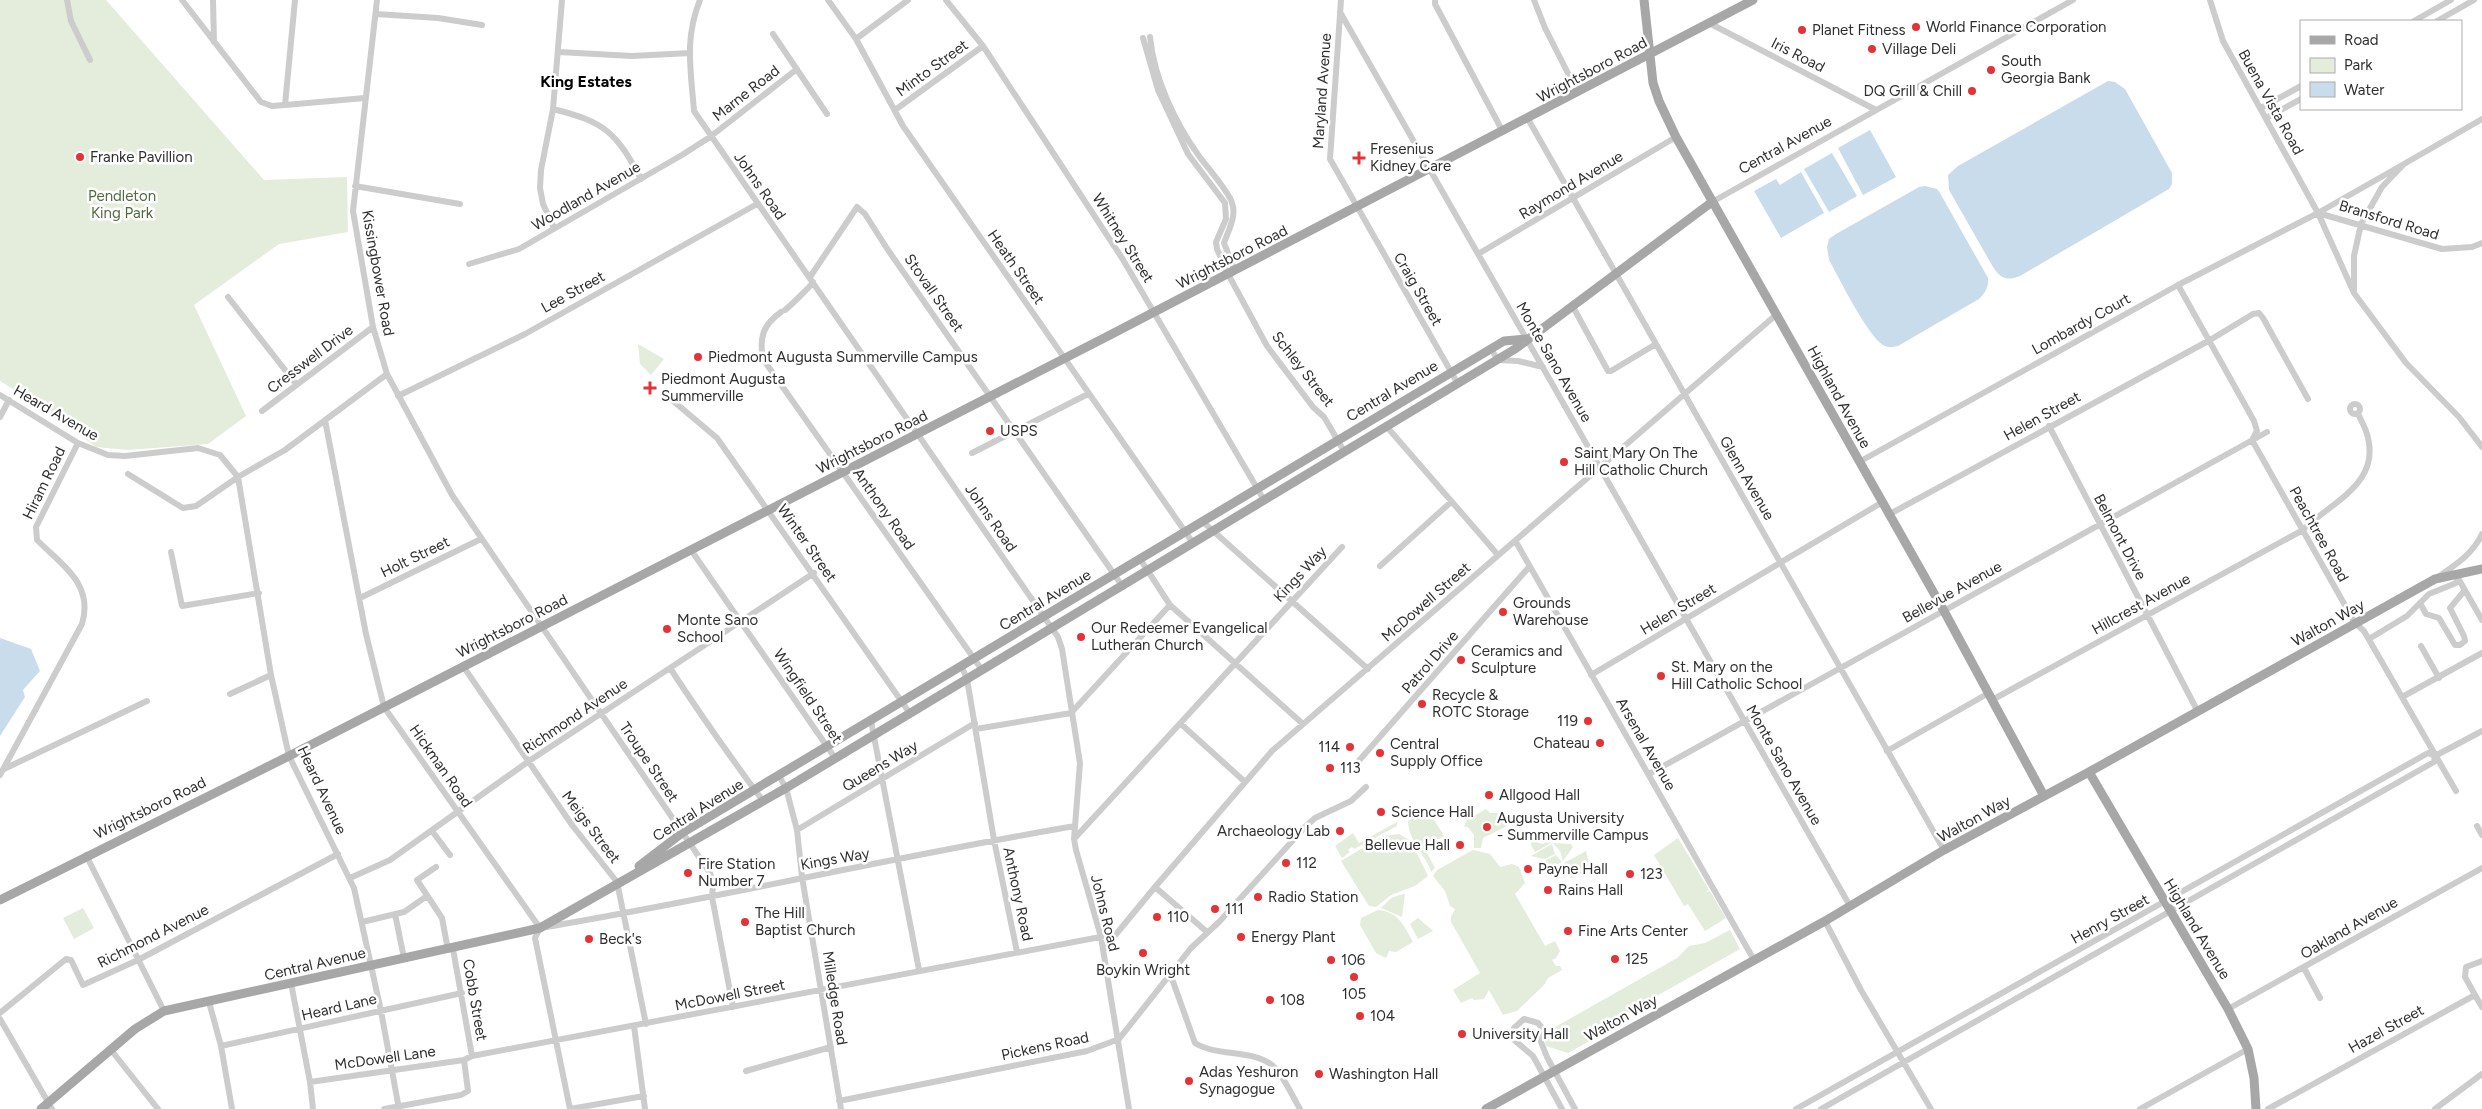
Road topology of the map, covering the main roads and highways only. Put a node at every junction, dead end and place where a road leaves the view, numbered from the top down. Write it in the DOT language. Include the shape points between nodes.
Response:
graph roads {
  1 [pos="1644,0"];
  2 [pos="1753,0"];
  3 [pos="1649,55"];
  4 [pos="1712,202"];
  5 [pos="1526,339"];
  6 [pos="2482,569"];
  7 [pos="2089,772"];
  8 [pos="2044,796"];
  9 [pos="617,882"];
  10 [pos="0,900"];
  11 [pos="50,1106"];
  12 [pos="41,1109"];
  13 [pos="1486,1109"];
  14 [pos="2256,1109"];
  1 -- 3 [label="main road, Highland Avenue"];
  2 -- 3 [label="main road, Wrightsboro Road"];
  3 -- 4 [label="main road, Highland Avenue" via="1658,101"];
  3 -- 10 [label="main road, Wrightsboro Road" via="1232,273 289,756"];
  4 -- 5 [label="main road, Central Avenue"];
  4 -- 8 [label="main road, Highland Avenue" via="1944,611"];
  5 -- 9 [label="main road, Central Avenue" via="1498,360 1123,587 763,802"];
  5 -- 9 [label="main road, Central Avenue" via="1507,340 1256,488 682,833"];
  6 -- 7 [label="main road, Walton Way" via="2435,579"];
  7 -- 8 [label="main road, Walton Way"];
  7 -- 14 [label="main road, Highland Avenue" via="2228,1009 2248,1049"];
  8 -- 13 [label="main road, Walton Way"];
  9 -- 11 [label="main road, Central Avenue" via="540,928 164,1011 135,1029"];
  11 -- 12 [label="main road, Central Avenue"];
}
